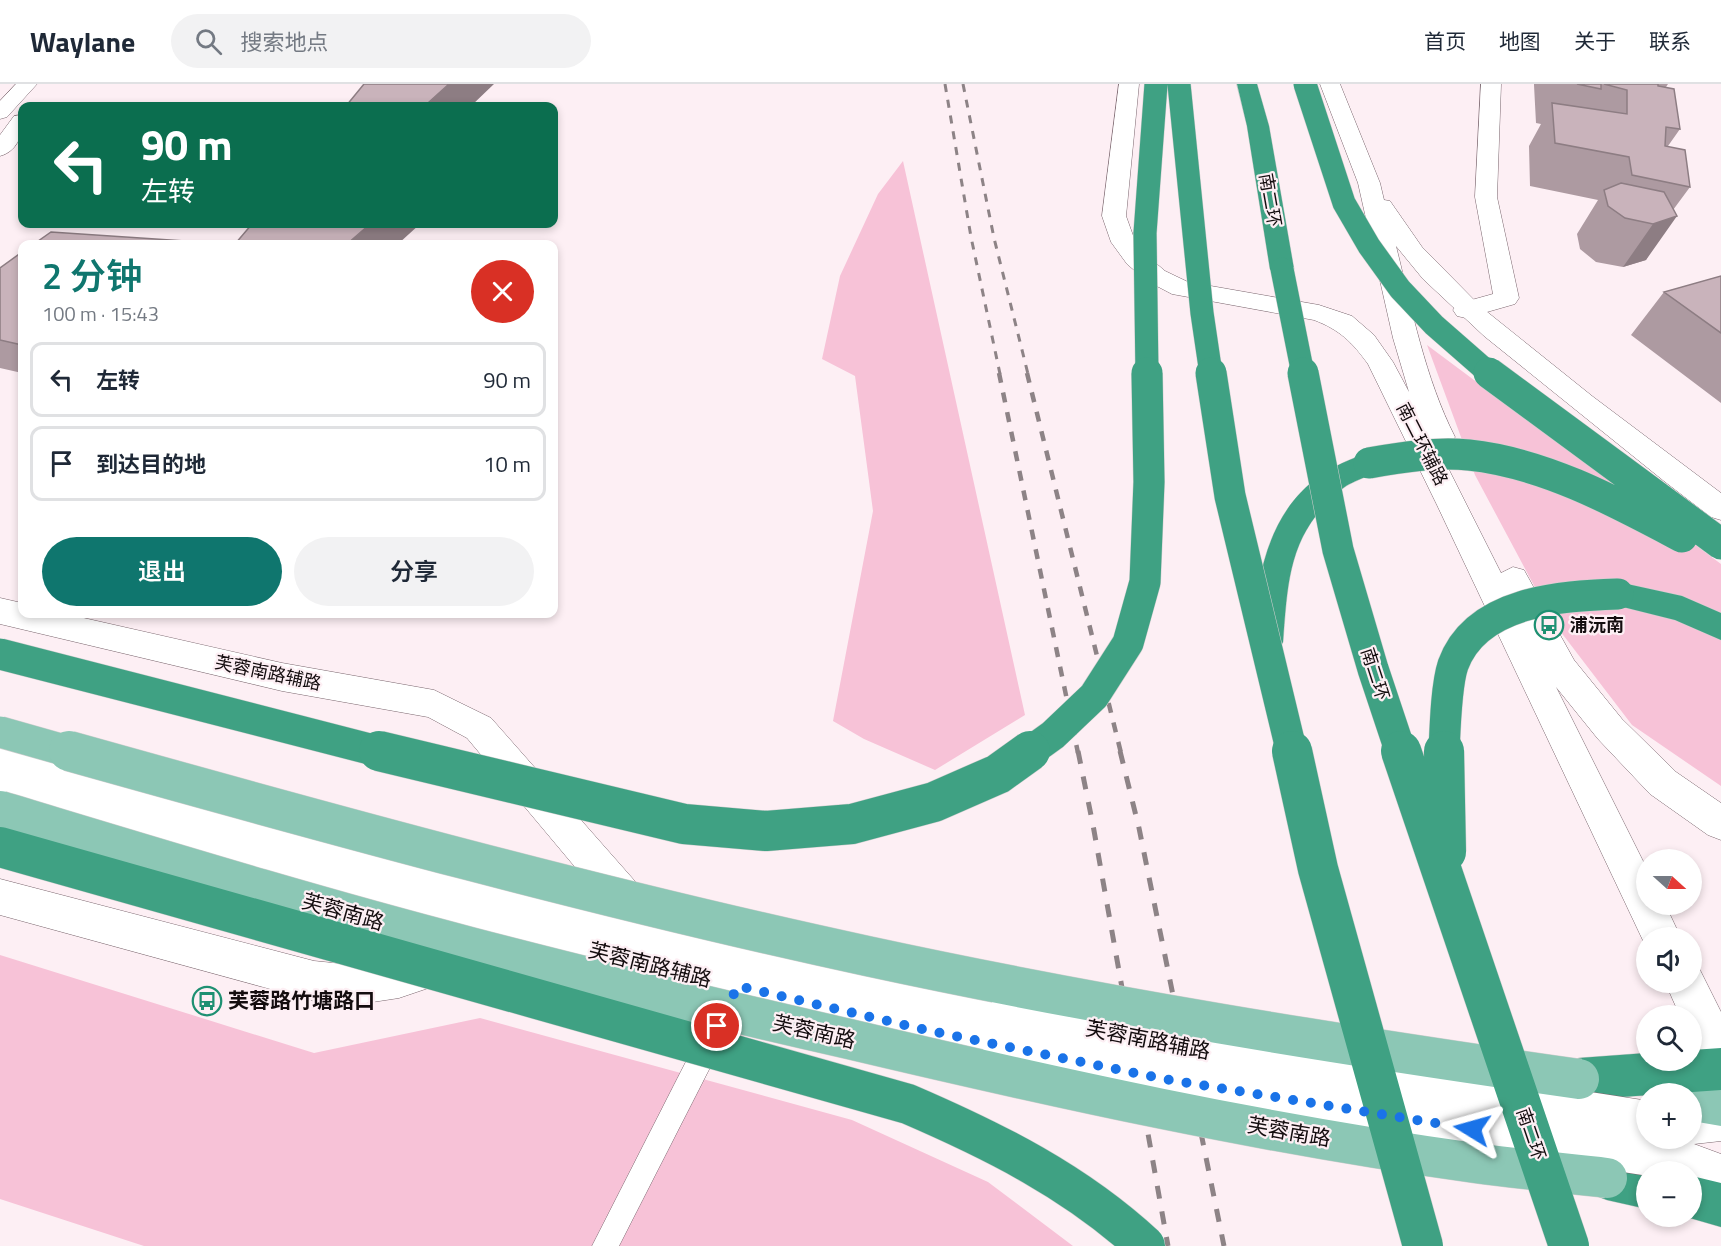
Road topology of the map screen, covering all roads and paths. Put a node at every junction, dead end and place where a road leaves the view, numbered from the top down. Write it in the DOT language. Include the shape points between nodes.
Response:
graph roads {
  1 [pos="1129,84"];
  2 [pos="1156,84"];
  3 [pos="1179,84"];
  4 [pos="1247,84"];
  5 [pos="1305,84"];
  6 [pos="1330,84"];
  7 [pos="1491,84"];
  8 [pos="36,93"];
  9 [pos="20,102"];
  10 [pos="18,103"];
  11 [pos="0,113"];
  12 [pos="18,126"];
  13 [pos="0,149"];
  14 [pos="1369,183"];
  15 [pos="1466,310"];
  16 [pos="1721,509"];
  17 [pos="1721,544"];
  18 [pos="1721,558"];
  19 [pos="0,611"];
  20 [pos="18,615"];
  21 [pos="30,618"];
  22 [pos="1721,627"];
  23 [pos="1267,642"];
  24 [pos="0,654"];
  25 [pos="0,732"];
  26 [pos="0,758"];
  27 [pos="0,786"];
  28 [pos="0,812"];
  29 [pos="1721,823"];
  30 [pos="0,846"];
  31 [pos="1450,896"];
  32 [pos="0,897"];
  33 [pos="1656,927"];
  34 [pos="655,933"];
  35 [pos="568,945"];
  36 [pos="738,986"];
  37 [pos="1690,993"];
  38 [pos="1006,1030"];
  39 [pos="1721,1056"];
  40 [pos="1721,1069"];
  41 [pos="1580,1079"];
  42 [pos="1702,1102"];
  43 [pos="1721,1105"];
  44 [pos="1721,1120"];
  45 [pos="1702,1122"];
  46 [pos="1636,1140"];
  47 [pos="1636,1147"];
  48 [pos="1636,1149"];
  49 [pos="1646,1149"];
  50 [pos="1721,1176"];
  51 [pos="1702,1187"];
  52 [pos="1721,1189"];
  53 [pos="1702,1200"];
  54 [pos="1721,1205"];
  55 [pos="605,1246"];
  56 [pos="1145,1246"];
  57 [pos="1423,1246"];
  58 [pos="1569,1246"];
  1 -- 33 [label="street, 南二环辅路" via="1113,216 1123,242 1156,276 1181,289 1319,313 1343,322 1365,341 1385,372 1467,533 1600,818"];
  2 -- 24 [label="highway, bridge" via="1145,233 1149,482 1145,582 1128,643 1094,696 1053,735 998,774 934,802 852,824 766,831 684,824 336,741"];
  3 -- 23 [label="highway, bridge" via="1202,313 1230,496"];
  4 -- 31 [label="highway, 南二环, bridge" via="1338,550 1372,669"];
  5 -- 17 [label="highway, bridge" via="1344,203 1400,289 1498,381"];
  6 -- 14 [label="street, 南二环辅路"];
  7 -- 15 [label="street" via="1486,197 1506,298"];
  8 -- 9 [label="street"];
  10 -- 11 [label="street"];
  12 -- 13 [label="street"];
  14 -- 15 [label="street" via="1402,237"];
  14 -- 29 [label="street, 南二环辅路" via="1406,338 1429,412 1562,670 1610,729 1663,783"];
  15 -- 16 [label="street"];
  18 -- 23 [label="highway, bridge" via="1635,512 1542,472 1504,461 1439,454 1379,462 1337,477 1307,502 1285,535 1272,583"];
  19 -- 20 [label="street, 芙蓉南路辅路"];
  21 -- 34 [label="street, 芙蓉南路辅路" via="282,677 434,704 479,728"];
  22 -- 31 [label="highway, bridge" via="1682,609 1618,594 1576,594 1546,599 1510,612 1478,630 1454,664 1445,723 1443,790"];
  23 -- 57 [label="highway, bridge" via="1318,869"];
  25 -- 41 [label="main road, bridge" via="447,855 864,956 1233,1026"];
  26 -- 34 [label="street, 芙蓉南路辅路" via="455,885"];
  27 -- 35 [label="street, 芙蓉南路辅路"];
  28 -- 48 [label="main road, 芙蓉南路, bridge" via="469,947 696,1004 1167,1110 1474,1163"];
  30 -- 56 [label="highway, bridge" via="908,1104 976,1133 1054,1178 1123,1224"];
  31 -- 58 [label="highway, 南二环, bridge"];
  32 -- 35 [label="street, 芙蓉南路辅路" via="314,981 353,984 399,978 503,949 535,944"];
  34 -- 38 [label="street, 芙蓉南路辅路"];
  35 -- 36 [label="street, 芙蓉南路辅路"];
  36 -- 38 [label="street, 芙蓉南路辅路"];
  36 -- 55 [label="lane"];
  37 -- 39 [label="street"];
  38 -- 47 [label="street, 芙蓉南路辅路, bridge" via="1164,1079 1315,1105"];
  40 -- 41 [label="highway"];
  41 -- 46 [label="main road"];
  42 -- 43 [label="main road"];
  44 -- 45 [label="street"];
  49 -- 50 [label="street, 芙蓉南路辅路"];
  51 -- 52 [label="main road"];
  53 -- 54 [label="highway"];
}
